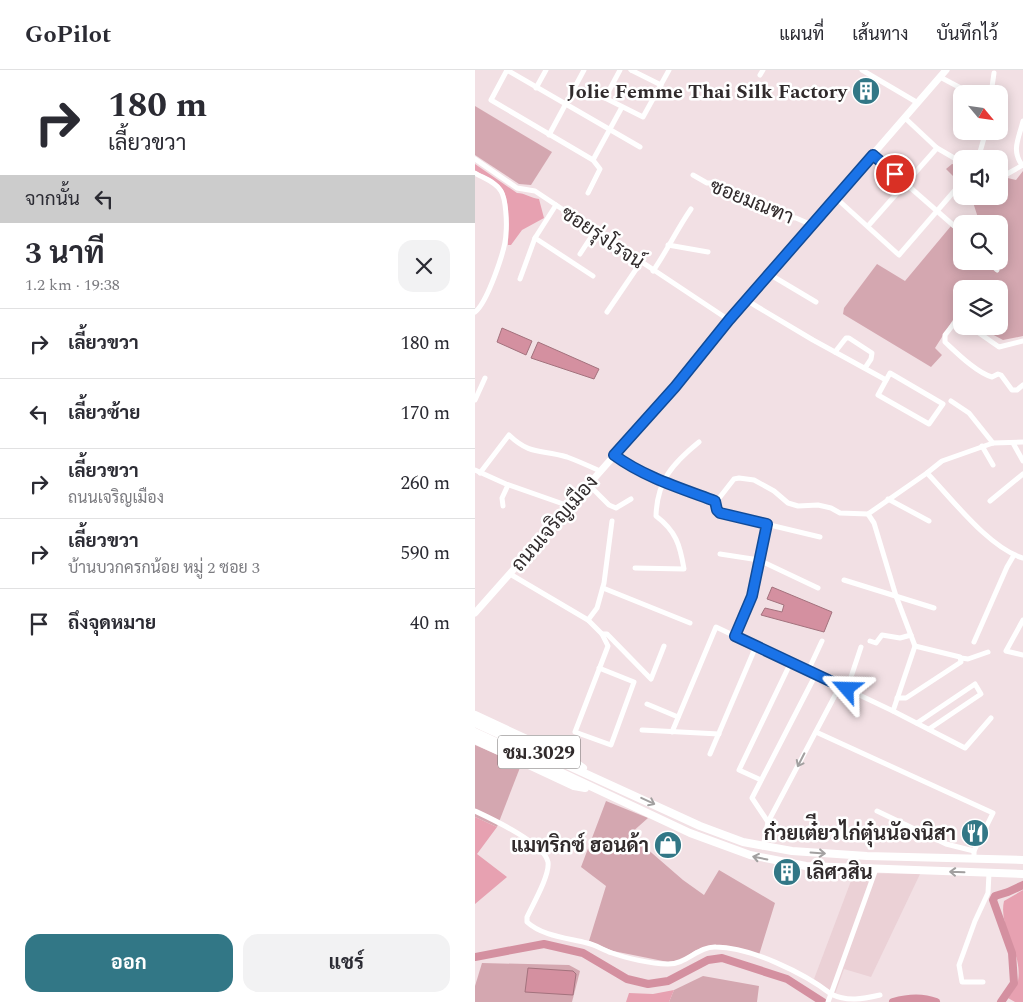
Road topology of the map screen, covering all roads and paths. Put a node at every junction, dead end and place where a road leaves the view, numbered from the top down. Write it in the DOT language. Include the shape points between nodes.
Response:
graph roads {
  1 [pos="507,70"];
  2 [pos="546,70"];
  3 [pos="583,70"];
  4 [pos="620,70"];
  5 [pos="631,70"];
  6 [pos="669,70"];
  7 [pos="862,70"];
  8 [pos="946,70"];
  9 [pos="994,72"];
  10 [pos="940,77"];
  11 [pos="661,85"];
  12 [pos="956,85"];
  13 [pos="992,85"];
  14 [pos="537,88"];
  15 [pos="918,103"];
  16 [pos="565,104"];
  17 [pos="623,107"];
  18 [pos="905,118"];
  19 [pos="1023,122"];
  20 [pos="610,130"];
  21 [pos="549,135"];
  22 [pos="640,147"];
  23 [pos="937,148"];
  24 [pos="873,155"];
  25 [pos="953,157"];
  26 [pos="475,159"];
  27 [pos="593,160"];
  28 [pos="1023,165"];
  29 [pos="475,173"];
  30 [pos="1008,173"];
  31 [pos="693,175"];
  32 [pos="905,183"];
  33 [pos="953,192"];
  34 [pos="588,193"];
  35 [pos="835,198"];
  36 [pos="556,205"];
  37 [pos="691,209"];
  38 [pos="937,211"];
  39 [pos="812,225"];
  40 [pos="953,225"];
  41 [pos="868,226"];
  42 [pos="595,231"];
  43 [pos="535,238"];
  44 [pos="668,245"];
  45 [pos="708,252"];
  46 [pos="580,254"];
  47 [pos="641,262"];
  48 [pos="653,271"];
  49 [pos="769,274"];
  50 [pos="593,276"];
  51 [pos="520,279"];
  52 [pos="746,300"];
  53 [pos="816,302"];
  54 [pos="475,312"];
  55 [pos="607,312"];
  56 [pos="729,320"];
  57 [pos="953,325"];
  58 [pos="982,335"];
  59 [pos="1023,341"];
  60 [pos="835,352"];
  61 [pos="865,368"];
  62 [pos="485,378"];
  63 [pos="886,380"];
  64 [pos="1023,385"];
  65 [pos="475,400"];
  66 [pos="951,401"];
  67 [pos="699,442"];
  68 [pos="1013,442"];
  69 [pos="1023,442"];
  70 [pos="993,443"];
  71 [pos="982,446"];
  72 [pos="614,455"];
  73 [pos="1023,462"];
  74 [pos="993,465"];
  75 [pos="600,471"];
  76 [pos="478,472"];
  77 [pos="927,473"];
  78 [pos="1023,474"];
  79 [pos="663,482"];
  80 [pos="588,484"];
  81 [pos="508,485"];
  82 [pos="631,499"];
  83 [pos="888,499"];
  84 [pos="715,501"];
  85 [pos="990,501"];
  86 [pos="503,506"];
  87 [pos="569,506"];
  88 [pos="868,514"];
  89 [pos="613,520"];
  90 [pos="929,521"];
  91 [pos="767,524"];
  92 [pos="820,536"];
  93 [pos="720,554"];
  94 [pos="1014,555"];
  95 [pos="1023,558"];
  96 [pos="759,560"];
  97 [pos="635,568"];
  98 [pos="510,574"];
  99 [pos="844,580"];
  100 [pos="603,588"];
  101 [pos="818,588"];
  102 [pos="896,596"];
  103 [pos="934,608"];
  104 [pos="475,613"];
  105 [pos="588,620"];
  106 [pos="1023,620"];
  107 [pos="690,623"];
  108 [pos="602,634"];
  109 [pos="911,635"];
  110 [pos="735,636"];
  111 [pos="822,641"];
  112 [pos="871,641"];
  113 [pos="974,642"];
  114 [pos="664,646"];
  115 [pos="756,646"];
  116 [pos="915,646"];
  117 [pos="861,647"];
  118 [pos="988,652"];
  119 [pos="1023,655"];
  120 [pos="961,658"];
  121 [pos="791,662"];
  122 [pos="599,668"];
  123 [pos="808,671"];
  124 [pos="816,674"];
  125 [pos="840,686"];
  126 [pos="847,689"];
  127 [pos="897,698"];
  128 [pos="647,704"];
  129 [pos="893,711"];
  130 [pos="475,715"];
  131 [pos="678,717"];
  132 [pos="991,718"];
  133 [pos="475,723"];
  134 [pos="917,723"];
  135 [pos="929,729"];
  136 [pos="642,730"];
  137 [pos="475,732"];
  138 [pos="672,732"];
  139 [pos="816,732"];
  140 [pos="719,734"];
  141 [pos="475,740"];
  142 [pos="710,754"];
  143 [pos="761,780"];
  144 [pos="603,781"];
  145 [pos="599,791"];
  146 [pos="877,811"];
  147 [pos="475,812"];
  148 [pos="767,822"];
  149 [pos="763,847"];
  150 [pos="974,855"];
  151 [pos="1023,860"];
  152 [pos="876,869"];
  153 [pos="989,873"];
  154 [pos="1023,874"];
  155 [pos="983,982"];
  156 [pos="880,995"];
  157 [pos="829,998"];
  1 -- 14 [label="street"];
  1 -- 21 [label="street" via="491,100"];
  2 -- 14 [label="street"];
  3 -- 16 [label="street"];
  4 -- 17 [label="street" via="605,98"];
  5 -- 11 [label="street"];
  6 -- 11 [label="street"];
  7 -- 15 [label="street"];
  8 -- 10 [label="main road, ถนนเจริญเมือง"];
  9 -- 13 [label="street"];
  10 -- 12 [label="street"];
  10 -- 15 [label="main road, ถนนเจริญเมือง"];
  11 -- 17 [label="street" via="643,117"];
  14 -- 16 [label="street"];
  15 -- 18 [label="main road, ถนนเจริญเมือง"];
  16 -- 20 [label="street"];
  16 -- 21 [label="street"];
  17 -- 20 [label="street"];
  18 -- 23 [label="street"];
  18 -- 24 [label="main road, ถนนเจริญเมือง"];
  19 -- 28 [label="street" via="1016,151"];
  20 -- 22 [label="street"];
  20 -- 27 [label="street"];
  21 -- 27 [label="street"];
  23 -- 25 [label="street"];
  23 -- 32 [label="street"];
  24 -- 32 [label="street"];
  24 -- 35 [label="main road, ถนนเจริญเมือง"];
  26 -- 36 [label="street, ซอยรุ่งโรจน์" via="517,188 535,191"];
  27 -- 34 [label="street" via="600,168"];
  28 -- 30 [label="street"];
  29 -- 54 [label="street" via="501,192 506,234 489,291"];
  31 -- 39 [label="street, ซอยมณฑา" via="781,217 797,218"];
  32 -- 38 [label="street"];
  32 -- 41 [label="street"];
  33 -- 38 [label="street"];
  35 -- 39 [label="main road, ถนนเจริญเมือง"];
  35 -- 41 [label="street"];
  36 -- 42 [label="street, ซอยรุ่งโรจน์"];
  36 -- 43 [label="street"];
  37 -- 44 [label="street"];
  38 -- 40 [label="street"];
  38 -- 41 [label="street" via="899,254"];
  39 -- 49 [label="main road, ถนนเจริญเมือง"];
  42 -- 46 [label="street"];
  42 -- 47 [label="street, ซอยรุ่งโรจน์"];
  43 -- 50 [label="street"];
  43 -- 51 [label="street"];
  44 -- 45 [label="street"];
  44 -- 48 [label="street"];
  47 -- 48 [label="street, ซอยรุ่งโรจน์"];
  47 -- 55 [label="street"];
  48 -- 56 [label="street, ซอยรุ่งโรจน์"];
  49 -- 52 [label="main road, ถนนเจริญเมือง"];
  49 -- 53 [label="street"];
  52 -- 56 [label="main road, ถนนเจริญเมือง"];
  52 -- 60 [label="street"];
  56 -- 72 [label="main road, ถนนเจริญเมือง"];
  57 -- 64 [label="street" via="945,335 945,342 960,356 989,377 1001,375 1012,390"];
  58 -- 59 [label="street" via="999,347"];
  60 -- 61 [label="street"];
  60 -- 61 [label="street" via="843,339 849,338 873,353"];
  61 -- 63 [label="street"];
  62 -- 65 [label="street"];
  63 -- 63 [label="street" via="878,395 929,424 943,404 890,373"];
  66 -- 70 [label="street" via="969,413"];
  67 -- 79 [label="street" via="675,462"];
  68 -- 69 [label="street"];
  68 -- 70 [label="street"];
  68 -- 73 [label="street"];
  70 -- 71 [label="street"];
  71 -- 74 [label="street"];
  71 -- 77 [label="street" via="942,461"];
  72 -- 75 [label="main road, ถนนเจริญเมือง"];
  72 -- 79 [label="street"];
  75 -- 76 [label="street" via="566,457 520,446 509,435"];
  75 -- 80 [label="main road, ถนนเจริญเมือง"];
  76 -- 81 [label="street"];
  77 -- 83 [label="street"];
  77 -- 94 [label="street" via="990,540"];
  78 -- 85 [label="street"];
  79 -- 84 [label="street"];
  79 -- 97 [label="street" via="656,516 668,525 675,537 684,569"];
  80 -- 82 [label="street" via="616,508"];
  80 -- 87 [label="main road, ถนนเจริญเมือง"];
  81 -- 86 [label="street" via="502,498"];
  81 -- 87 [label="street"];
  83 -- 88 [label="street"];
  83 -- 90 [label="street"];
  84 -- 88 [label="street" via="734,479 739,478 754,480 789,503 818,505 840,513"];
  84 -- 91 [label="street" via="720,513"];
  87 -- 98 [label="main road, ถนนเจริญเมือง"];
  88 -- 102 [label="street" via="874,523"];
  89 -- 100 [label="street"];
  91 -- 92 [label="street"];
  91 -- 96 [label="street"];
  93 -- 96 [label="street"];
  94 -- 95 [label="street"];
  94 -- 113 [label="street"];
  96 -- 101 [label="street"];
  96 -- 110 [label="street" via="752,596"];
  98 -- 104 [label="main road, ถนนเจริญเมือง"];
  98 -- 105 [label="street"];
  99 -- 102 [label="street"];
  100 -- 105 [label="street" via="597,608"];
  100 -- 107 [label="street"];
  102 -- 103 [label="street"];
  102 -- 109 [label="street"];
  105 -- 108 [label="street"];
  106 -- 119 [label="street" via="1007,650"];
  108 -- 114 [label="street" via="607,634 651,679"];
  108 -- 122 [label="street" via="608,646"];
  109 -- 112 [label="street" via="900,638 882,634 876,643"];
  109 -- 116 [label="street"];
  110 -- 115 [label="street"];
  110 -- 131 [label="street" via="715,627"];
  111 -- 123 [label="street"];
  115 -- 121 [label="street"];
  115 -- 140 [label="street"];
  116 -- 120 [label="street"];
  116 -- 127 [label="street"];
  117 -- 126 [label="street"];
  118 -- 120 [label="street"];
  120 -- 127 [label="street" via="961,662 906,698"];
  121 -- 123 [label="street"];
  121 -- 143 [label="street" via="739,770"];
  122 -- 122 [label="street" via="575,732 611,745 634,682"];
  123 -- 124 [label="street"];
  124 -- 125 [label="street"];
  124 -- 143 [label="street"];
  125 -- 126 [label="street"];
  125 -- 139 [label="street"];
  126 -- 129 [label="street"];
  127 -- 129 [label="street"];
  128 -- 131 [label="street"];
  129 -- 134 [label="street"];
  130 -- 144 [label="main road" via="570,759"];
  131 -- 138 [label="street"];
  132 -- 135 [label="street" via="965,748"];
  133 -- 144 [label="main road, ชม.3029"];
  134 -- 135 [label="street"];
  134 -- 135 [label="street" via="975,684 981,694"];
  136 -- 138 [label="street"];
  137 -- 145 [label="main road, ชม.3029"];
  138 -- 140 [label="street"];
  139 -- 148 [label="street, one-way"];
  139 -- 150 [label="street" via="993,813"];
  140 -- 142 [label="street"];
  141 -- 145 [label="main road" via="574,786"];
  143 -- 148 [label="street" via="753,798"];
  144 -- 149 [label="main road, ชม.3029, one-way" via="700,826"];
  152 -- 145 [label="main road, ชม.3029, one-way" via="806,866 750,856 690,833"];
  146 -- 150 [label="street"];
  147 -- 157 [label="street" via="497,821 542,849 546,857 548,863 542,887 527,916 531,925 612,953 668,964 715,947 740,951 783,964 821,986"];
  148 -- 149 [label="street"];
  149 -- 150 [label="main road, ชม.3029, one-way" via="867,856"];
  150 -- 151 [label="main road, ชม.3029"];
  153 -- 152 [label="main road, ชม.3029, one-way"];
  152 -- 157 [label="street"];
  153 -- 154 [label="main road, ชม.3029"];
  153 -- 155 [label="street" via="988,893 959,965 962,982"];
  156 -- 157 [label="street" via="857,1000"];
}
